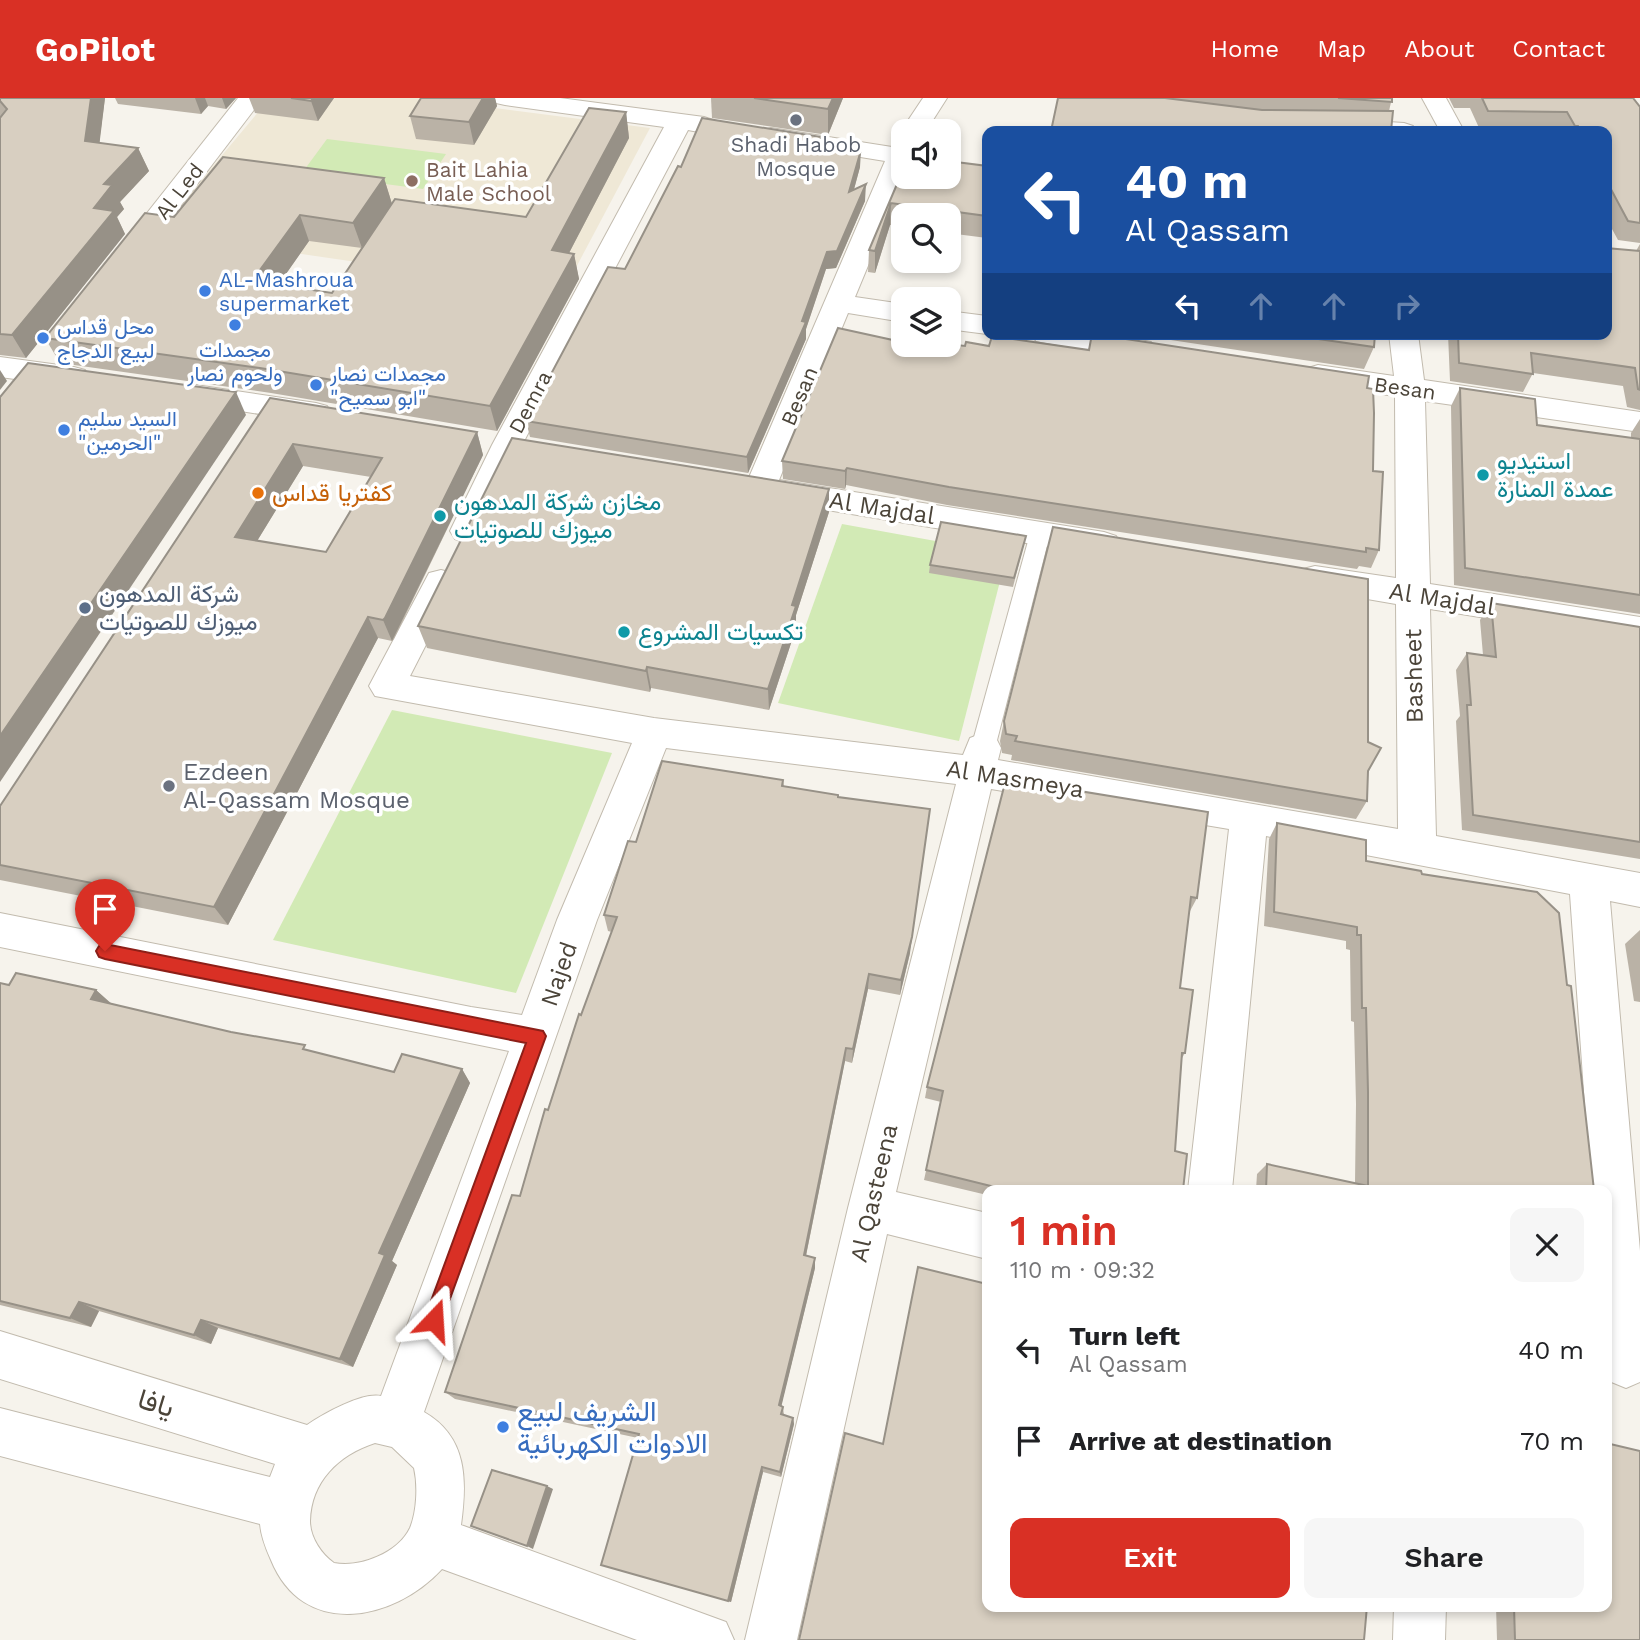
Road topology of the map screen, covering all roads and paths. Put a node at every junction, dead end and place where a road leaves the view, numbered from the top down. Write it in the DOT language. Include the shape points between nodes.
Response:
graph roads {
  1 [pos="251,98"];
  2 [pos="505,98"];
  3 [pos="934,98"];
  4 [pos="1434,98"];
  5 [pos="921,119"];
  6 [pos="680,121"];
  7 [pos="1310,125"];
  8 [pos="1326,126"];
  9 [pos="1449,126"];
  10 [pos="891,152"];
  11 [pos="891,180"];
  12 [pos="111,277"];
  13 [pos="839,303"];
  14 [pos="891,311"];
  15 [pos="961,322"];
  16 [pos="982,325"];
  17 [pos="1086,340"];
  18 [pos="1404,340"];
  19 [pos="1167,352"];
  20 [pos="26,370"];
  21 [pos="1289,371"];
  22 [pos="100,381"];
  23 [pos="1410,389"];
  24 [pos="166,391"];
  25 [pos="271,406"];
  26 [pos="350,419"];
  27 [pos="1640,422"];
  28 [pos="249,440"];
  29 [pos="747,487"];
  30 [pos="1040,534"];
  31 [pos="1136,549"];
  32 [pos="1288,574"];
  33 [pos="1412,594"];
  34 [pos="1640,630"];
  35 [pos="387,686"];
  36 [pos="654,732"];
  37 [pos="980,760"];
  38 [pos="1248,817"];
  39 [pos="1417,850"];
  40 [pos="1589,882"];
  41 [pos="1640,890"];
  42 [pos="0,930"];
  43 [pos="537,1036"];
  44 [pos="1211,1185"];
  45 [pos="1611,1185"];
  46 [pos="1612,1199"];
  47 [pos="870,1208"];
  48 [pos="982,1235"];
  49 [pos="0,1355"];
  50 [pos="1624,1364"];
  51 [pos="396,1422"];
  52 [pos="0,1432"];
  53 [pos="313,1451"];
  54 [pos="286,1506"];
  55 [pos="432,1540"];
  56 [pos="1420,1612"];
  57 [pos="708,1640"];
  58 [pos="771,1640"];
  59 [pos="1419,1640"];
  1 -- 12 [label="street, Al Led"];
  2 -- 6 [label="street"];
  3 -- 5 [label="street"];
  4 -- 9 [label="street"];
  6 -- 10 [label="street"];
  6 -- 35 [label="street, Demra" via="507,445"];
  7 -- 8 [label="street"];
  11 -- 13 [label="street, Besan"];
  13 -- 14 [label="street"];
  13 -- 29 [label="street, Besan"];
  15 -- 16 [label="street"];
  17 -- 19 [label="street"];
  18 -- 23 [label="street, Basheet"];
  20 -- 22 [label="street"];
  21 -- 23 [label="street, Besan"];
  23 -- 27 [label="street, Besan"];
  23 -- 33 [label="street, Basheet"];
  24 -- 25 [label="street"];
  25 -- 26 [label="street"];
  25 -- 28 [label="street"];
  29 -- 30 [label="street, Al Majdal"];
  30 -- 31 [label="street, Al Majdal"];
  30 -- 37 [label="lane"];
  32 -- 33 [label="street, Al Majdal"];
  33 -- 34 [label="street, Al Majdal"];
  33 -- 39 [label="street, Basheet"];
  35 -- 36 [label="street, Al Masmeya"];
  36 -- 37 [label="street, Al Masmeya"];
  36 -- 43 [label="street, Najed" via="577,920"];
  37 -- 38 [label="street, Al Masmeya"];
  37 -- 47 [label="street, Al Qasteena"];
  38 -- 39 [label="street, Al Masmeya"];
  38 -- 44 [label="street"];
  39 -- 40 [label="street, Al Masmeya"];
  40 -- 41 [label="street, Al Masmeya"];
  40 -- 45 [label="street"];
  42 -- 43 [label="street"];
  43 -- 51 [label="street, Najed"];
  46 -- 50 [label="street"];
  47 -- 48 [label="street"];
  47 -- 58 [label="street, Al Qasteena"];
  49 -- 53 [label="street, يافا"];
  51 -- 53 [label="street" via="353,1423"];
  51 -- 55 [label="street" via="416,1433 432,1451 441,1474 441,1502"];
  52 -- 54 [label="street"];
  53 -- 54 [label="street" via="291,1486"];
  54 -- 55 [label="street" via="286,1535 296,1561 313,1581 338,1590 366,1589 394,1577"];
  55 -- 57 [label="street"];
  56 -- 59 [label="street"];
}
